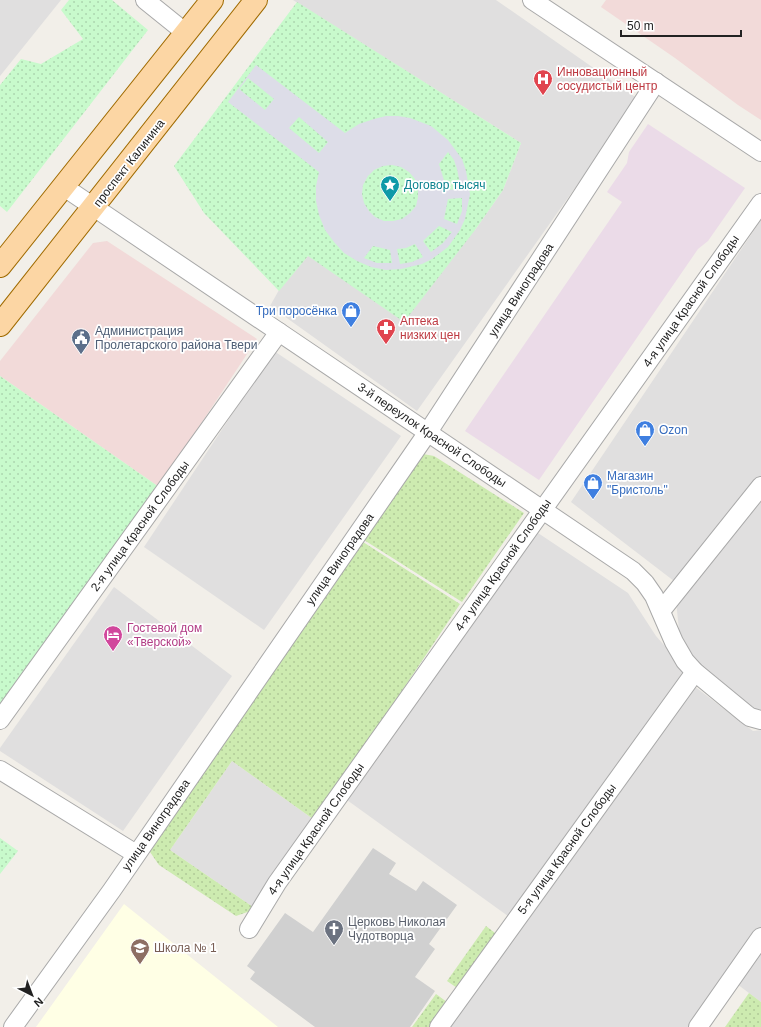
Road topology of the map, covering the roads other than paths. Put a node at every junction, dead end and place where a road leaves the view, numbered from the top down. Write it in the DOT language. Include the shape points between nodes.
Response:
graph roads {
  1 [pos="145,0"];
  2 [pos="212,0"];
  3 [pos="256,0"];
  4 [pos="532,0"];
  5 [pos="186,33"];
  6 [pos="199,74"];
  7 [pos="656,82"];
  8 [pos="761,152"];
  9 [pos="64,187"];
  10 [pos="761,203"];
  11 [pos="94,207"];
  12 [pos="0,266"];
  13 [pos="0,325"];
  14 [pos="279,332"];
  15 [pos="428,432"];
  16 [pos="761,486"];
  17 [pos="542,510"];
  18 [pos="661,611"];
  19 [pos="695,672"];
  20 [pos="0,720"];
  21 [pos="761,720"];
  22 [pos="0,770"];
  23 [pos="136,854"];
  24 [pos="249,929"];
  25 [pos="761,937"];
  26 [pos="13,1027"];
  27 [pos="439,1027"];
  28 [pos="698,1027"];
  1 -- 5 [label="street"];
  2 -- 5 [label="main road"];
  3 -- 6 [label="main road, проспект Калинина"];
  4 -- 7 [label="street"];
  5 -- 6 [label="main road" via="197,51"];
  5 -- 9 [label="main road"];
  6 -- 11 [label="main road, проспект Калинина"];
  7 -- 8 [label="street"];
  7 -- 15 [label="street, улица Виноградова"];
  9 -- 11 [label="street, 3-й переулок Красной Слободы"];
  9 -- 12 [label="main road"];
  10 -- 17 [label="street, 4-я улица Красной Слободы"];
  11 -- 13 [label="main road, проспект Калинина"];
  11 -- 14 [label="street, 3-й переулок Красной Слободы"];
  14 -- 15 [label="street, 3-й переулок Красной Слободы"];
  14 -- 20 [label="street, 2-я улица Красной Слободы"];
  15 -- 17 [label="street, 3-й переулок Красной Слободы"];
  15 -- 23 [label="street, улица Виноградова"];
  16 -- 18 [label="street"];
  17 -- 18 [label="street, 3-й переулок Красной Слободы" via="633,571 650,589"];
  17 -- 24 [label="street, 4-я улица Красной Слободы" via="277,883"];
  18 -- 19 [label="street, 3-й переулок Красной Слободы" via="677,648"];
  19 -- 21 [label="street, 3-й переулок Красной Слободы" via="750,717"];
  19 -- 27 [label="street, 5-я улица Красной Слободы"];
  22 -- 23 [label="street"];
  23 -- 26 [label="street, улица Виноградова"];
  25 -- 28 [label="street"];
}
